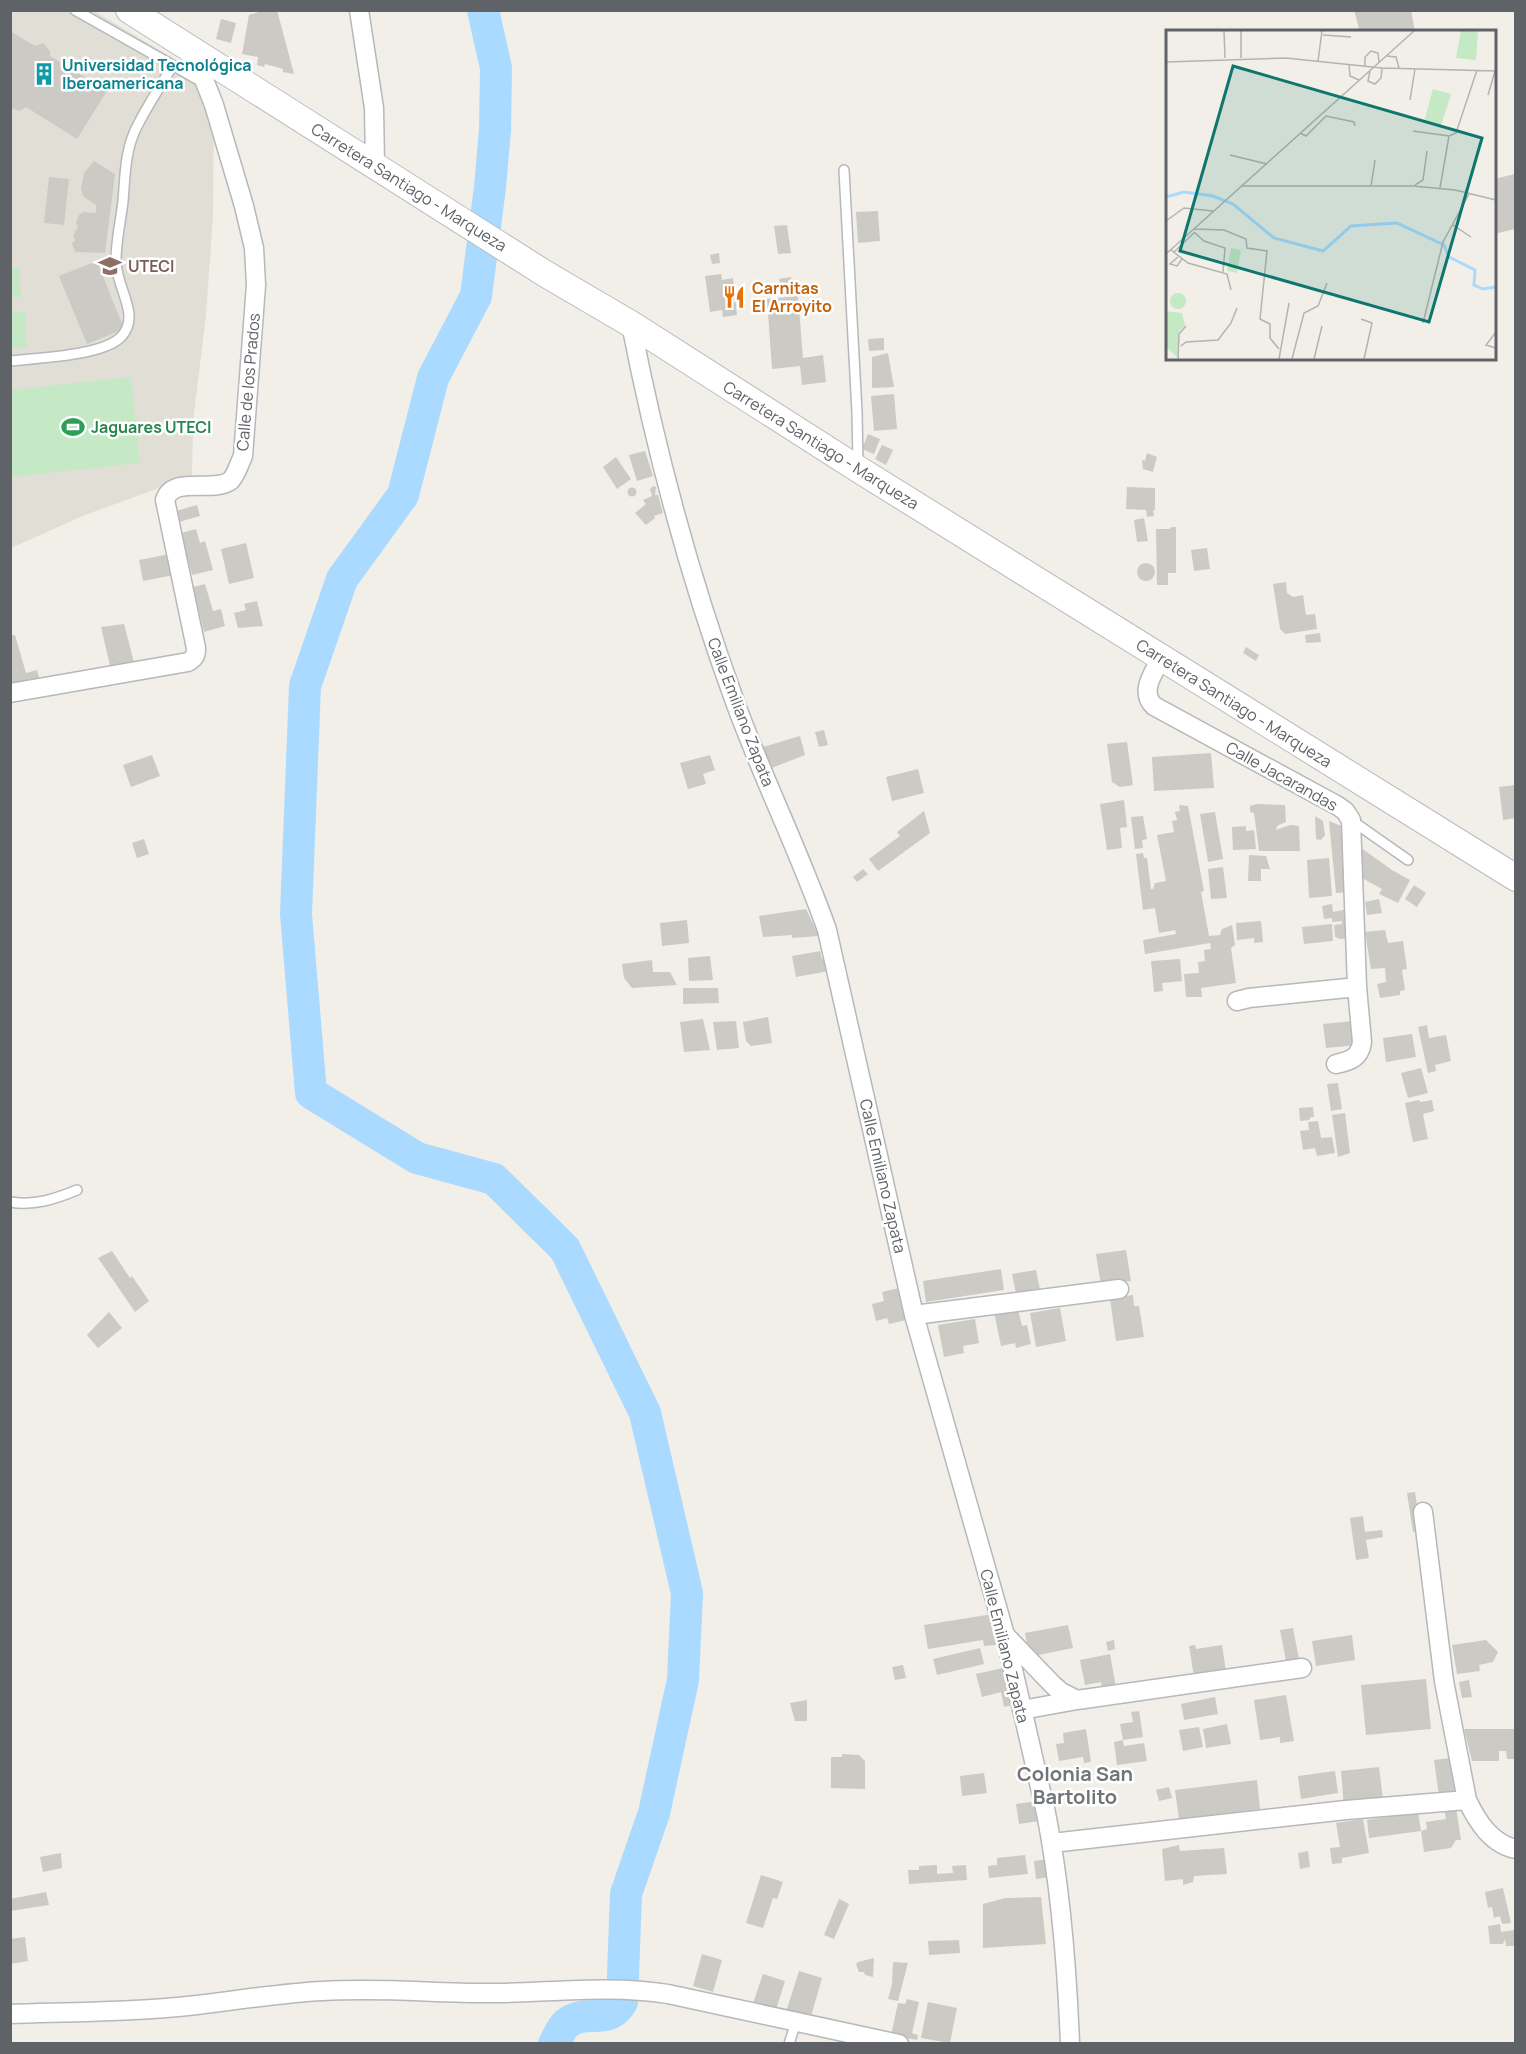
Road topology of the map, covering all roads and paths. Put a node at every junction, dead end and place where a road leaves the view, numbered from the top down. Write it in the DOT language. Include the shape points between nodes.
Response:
graph roads {
  1 [pos="75,10"];
  2 [pos="129,10"];
  3 [pos="359,10"];
  4 [pos="192,49"];
  5 [pos="172,66"];
  6 [pos="206,84"];
  7 [pos="375,166"];
  8 [pos="844,170"];
  9 [pos="631,324"];
  10 [pos="10,361"];
  11 [pos="858,469"];
  12 [pos="1161,658"];
  13 [pos="10,693"];
  14 [pos="1351,820"];
  15 [pos="1408,860"];
  16 [pos="1515,878"];
  17 [pos="1357,987"];
  18 [pos="1237,1001"];
  19 [pos="1336,1064"];
  20 [pos="77,1190"];
  21 [pos="10,1202"];
  22 [pos="1119,1289"];
  23 [pos="914,1315"];
  24 [pos="1424,1512"];
  25 [pos="1005,1635"];
  26 [pos="1302,1668"];
  27 [pos="1077,1700"];
  28 [pos="1022,1710"];
  29 [pos="1467,1800"];
  30 [pos="1052,1843"];
  31 [pos="1515,1849"];
  32 [pos="10,2014"];
  33 [pos="796,2022"];
  34 [pos="789,2043"];
  35 [pos="899,2043"];
  36 [pos="1070,2043"];
  1 -- 5 [label="lane"];
  2 -- 4 [label="main road, Carretera Santiago - Marqueza"];
  3 -- 7 [label="street" via="374,108"];
  4 -- 6 [label="street, Calle de los Prados"];
  4 -- 7 [label="main road, Carretera Santiago - Marqueza"];
  5 -- 6 [label="lane"];
  5 -- 10 [label="lane" via="134,133 125,167 116,274 129,309 125,331 100,348"];
  6 -- 13 [label="street, Calle de los Prados" via="244,206 254,248 256,285 243,456 230,481 180,487 165,500 196,654 188,662"];
  7 -- 9 [label="main road, Carretera Santiago - Marqueza"];
  8 -- 11 [label="lane"];
  9 -- 11 [label="main road, Carretera Santiago - Marqueza"];
  9 -- 23 [label="street, Calle Emiliano Zapata" via="661,463 712,636 827,930"];
  11 -- 12 [label="main road, Carretera Santiago - Marqueza"];
  12 -- 14 [label="street, Calle Jacarandas" via="1147,688 1154,706 1338,806"];
  12 -- 16 [label="main road, Carretera Santiago - Marqueza"];
  14 -- 15 [label="lane"];
  14 -- 17 [label="street, Calle Jacarandas"];
  17 -- 18 [label="street"];
  17 -- 19 [label="street, Calle Jacarandas" via="1361,1049 1348,1062"];
  20 -- 21 [label="lane" via="42,1203"];
  22 -- 23 [label="street"];
  23 -- 25 [label="street, Calle Emiliano Zapata"];
  24 -- 29 [label="street" via="1444,1681"];
  25 -- 27 [label="street" via="1053,1685"];
  25 -- 28 [label="street, Calle Emiliano Zapata"];
  26 -- 27 [label="street"];
  27 -- 28 [label="street"];
  28 -- 30 [label="street, Calle Emiliano Zapata"];
  29 -- 30 [label="street"];
  29 -- 31 [label="street" via="1490,1836"];
  30 -- 36 [label="street, Calle Emiliano Zapata" via="1067,1962"];
  32 -- 33 [label="street" via="183,2006 322,1991 499,1993 613,1988 644,1990"];
  33 -- 34 [label="lane"];
  33 -- 35 [label="street"];
}
